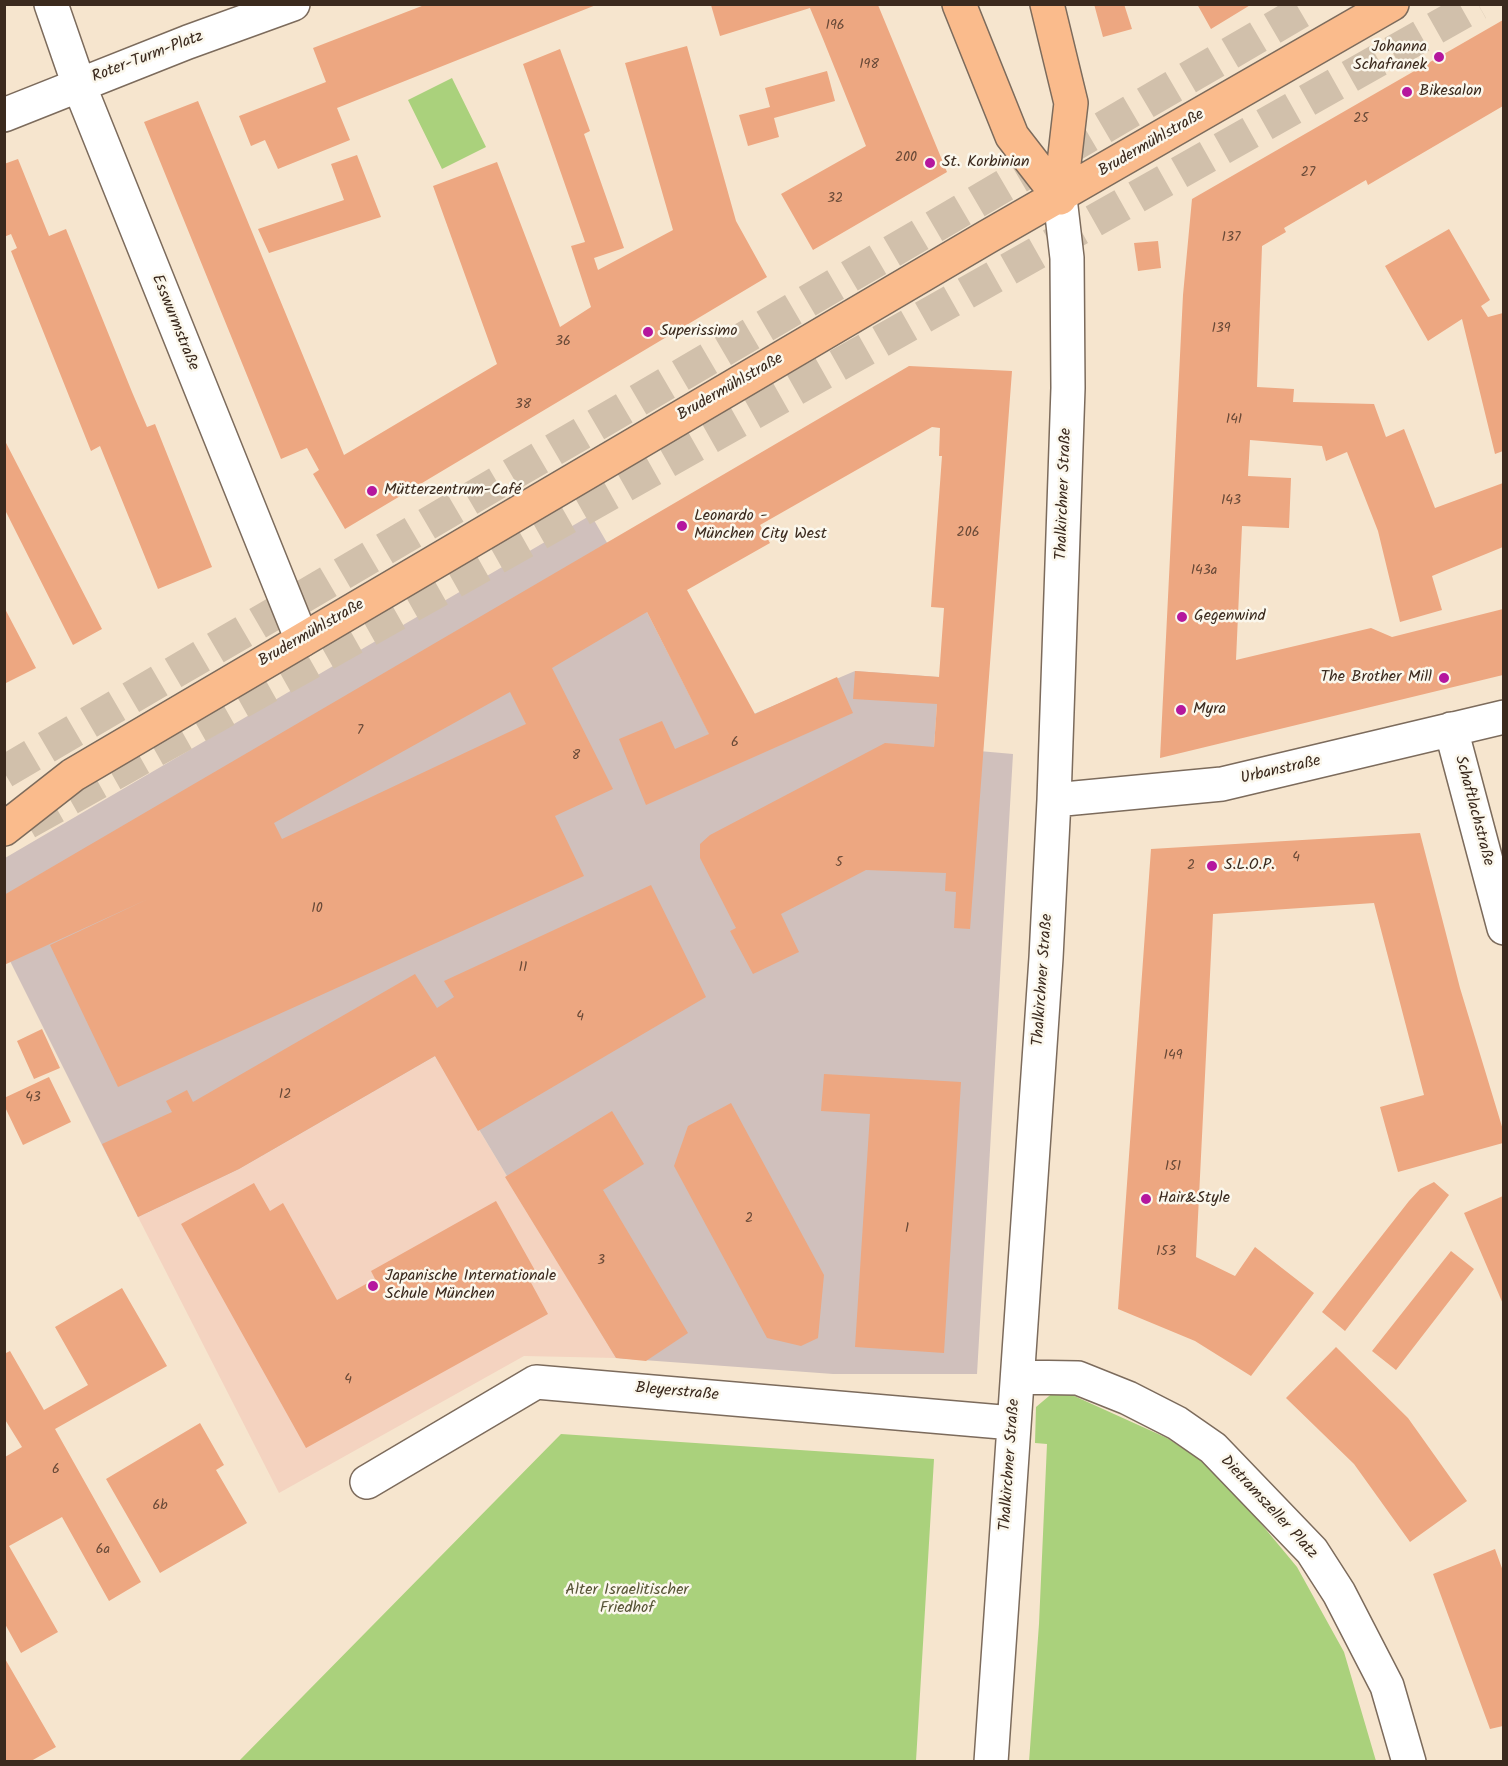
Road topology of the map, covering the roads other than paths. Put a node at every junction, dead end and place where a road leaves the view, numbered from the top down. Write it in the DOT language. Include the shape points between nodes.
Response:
graph roads {
  1 [pos="51,4"];
  2 [pos="293,4"];
  3 [pos="959,4"];
  4 [pos="1047,4"];
  5 [pos="1392,4"];
  6 [pos="79,85"];
  7 [pos="4,115"];
  8 [pos="1060,198"];
  9 [pos="302,640"];
  10 [pos="1503,717"];
  11 [pos="1451,729"];
  12 [pos="73,775"];
  13 [pos="4,800"];
  14 [pos="1054,800"];
  15 [pos="4,829"];
  16 [pos="1503,928"];
  17 [pos="1018,1377"];
  18 [pos="1013,1424"];
  19 [pos="367,1482"];
  20 [pos="991,1761"];
  21 [pos="1408,1761"];
  1 -- 6 [label="street, Esswurmstraße"];
  2 -- 6 [label="street, Roter-Turm-Platz"];
  3 -- 8 [label="main road" via="1012,136"];
  4 -- 8 [label="main road, Thalkirchner Straße" via="1071,103"];
  5 -- 8 [label="main road, Brudermühlstraße"];
  6 -- 7 [label="street, Roter-Turm-Platz"];
  6 -- 9 [label="street, Esswurmstraße"];
  8 -- 9 [label="main road, Brudermühlstraße" via="987,237"];
  8 -- 14 [label="street, Thalkirchner Straße" via="1066,258 1068,388"];
  9 -- 12 [label="main road, Brudermühlstraße"];
  10 -- 11 [label="street, Urbanstraße"];
  11 -- 14 [label="street, Urbanstraße" via="1222,784"];
  11 -- 16 [label="street, Schaftlachstraße"];
  12 -- 13 [label="main road, Brudermühlstraße"];
  12 -- 15 [label="main road, Brudermühlstraße"];
  14 -- 17 [label="street, Thalkirchner Straße"];
  17 -- 18 [label="street, Thalkirchner Straße"];
  17 -- 21 [label="street, Dietramszeller Platz" via="1078,1378 1128,1398 1213,1448 1312,1551 1340,1593 1387,1686"];
  18 -- 19 [label="street, Bleyerstraße" via="536,1382"];
  18 -- 20 [label="street, Thalkirchner Straße"];
}
